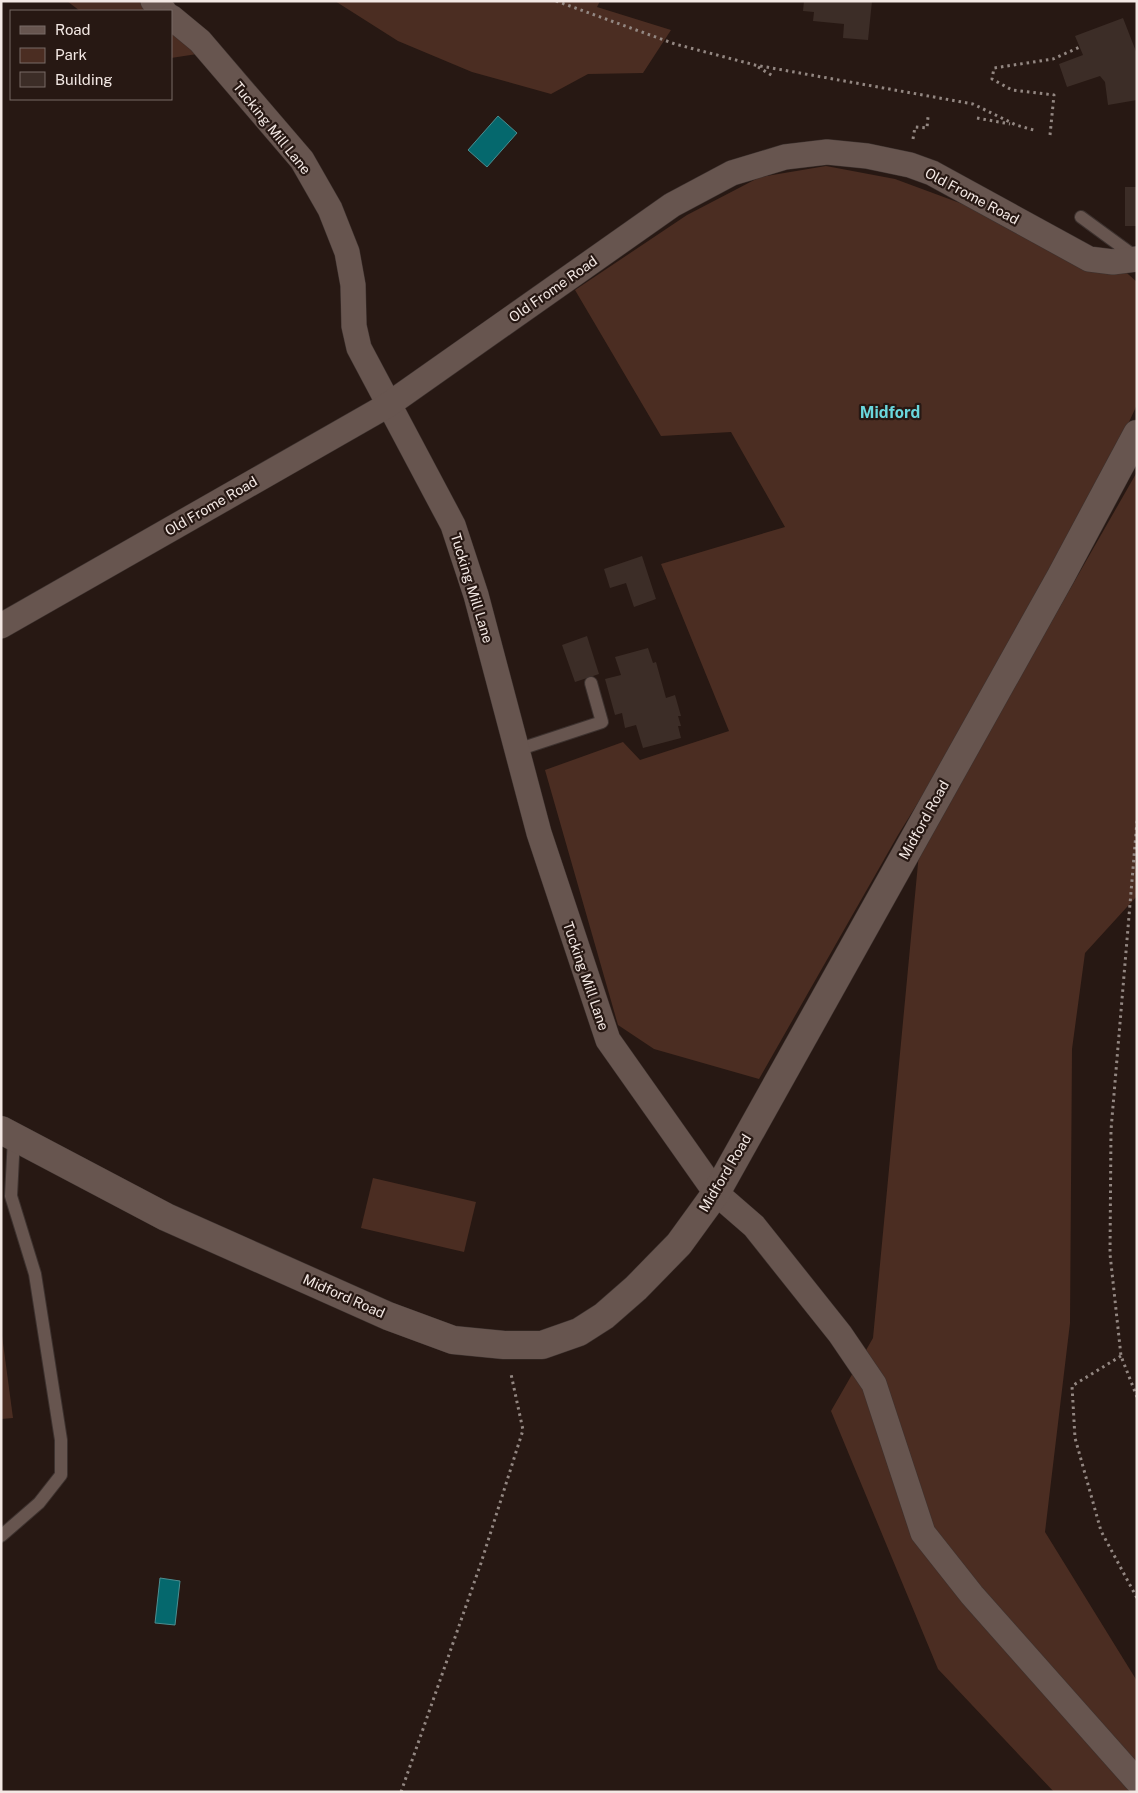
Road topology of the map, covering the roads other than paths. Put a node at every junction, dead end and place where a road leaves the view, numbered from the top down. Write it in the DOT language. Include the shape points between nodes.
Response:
graph roads {
  1 [pos="153,1"];
  2 [pos="163,10"];
  3 [pos="172,18"];
  4 [pos="1081,217"];
  5 [pos="1137,258"];
  6 [pos="388,405"];
  7 [pos="1137,434"];
  8 [pos="1,626"];
  9 [pos="591,683"];
  10 [pos="517,750"];
  11 [pos="8,1133"];
  12 [pos="716,1193"];
  13 [pos="1,1536"];
  14 [pos="1137,1782"];
  1 -- 2 [label="street"];
  3 -- 6 [label="street, Tucking Mill Lane" via="200,42 302,160 330,209 347,252 358,348"];
  4 -- 5 [label="lane"];
  5 -- 6 [label="street, Old Frome Road" via="1113,262 1089,259 932,173 910,165 827,152 785,156 732,173 672,205"];
  6 -- 8 [label="street, Old Frome Road"];
  6 -- 10 [label="street, Tucking Mill Lane" via="453,524 476,595"];
  7 -- 12 [label="main road, Midford Road"];
  9 -- 10 [label="lane" via="602,722"];
  10 -- 12 [label="street, Tucking Mill Lane" via="539,833 608,1040"];
  11 -- 12 [label="main road, Midford Road" via="166,1218 388,1316 453,1340 504,1345 542,1345 579,1332 604,1316 679,1244"];
  11 -- 13 [label="lane" via="11,1196 35,1274 61,1440 61,1475 38,1503"];
  12 -- 14 [label="street, Tucking Mill Lane" via="754,1226 840,1334 874,1384 923,1533 972,1595"];
}
